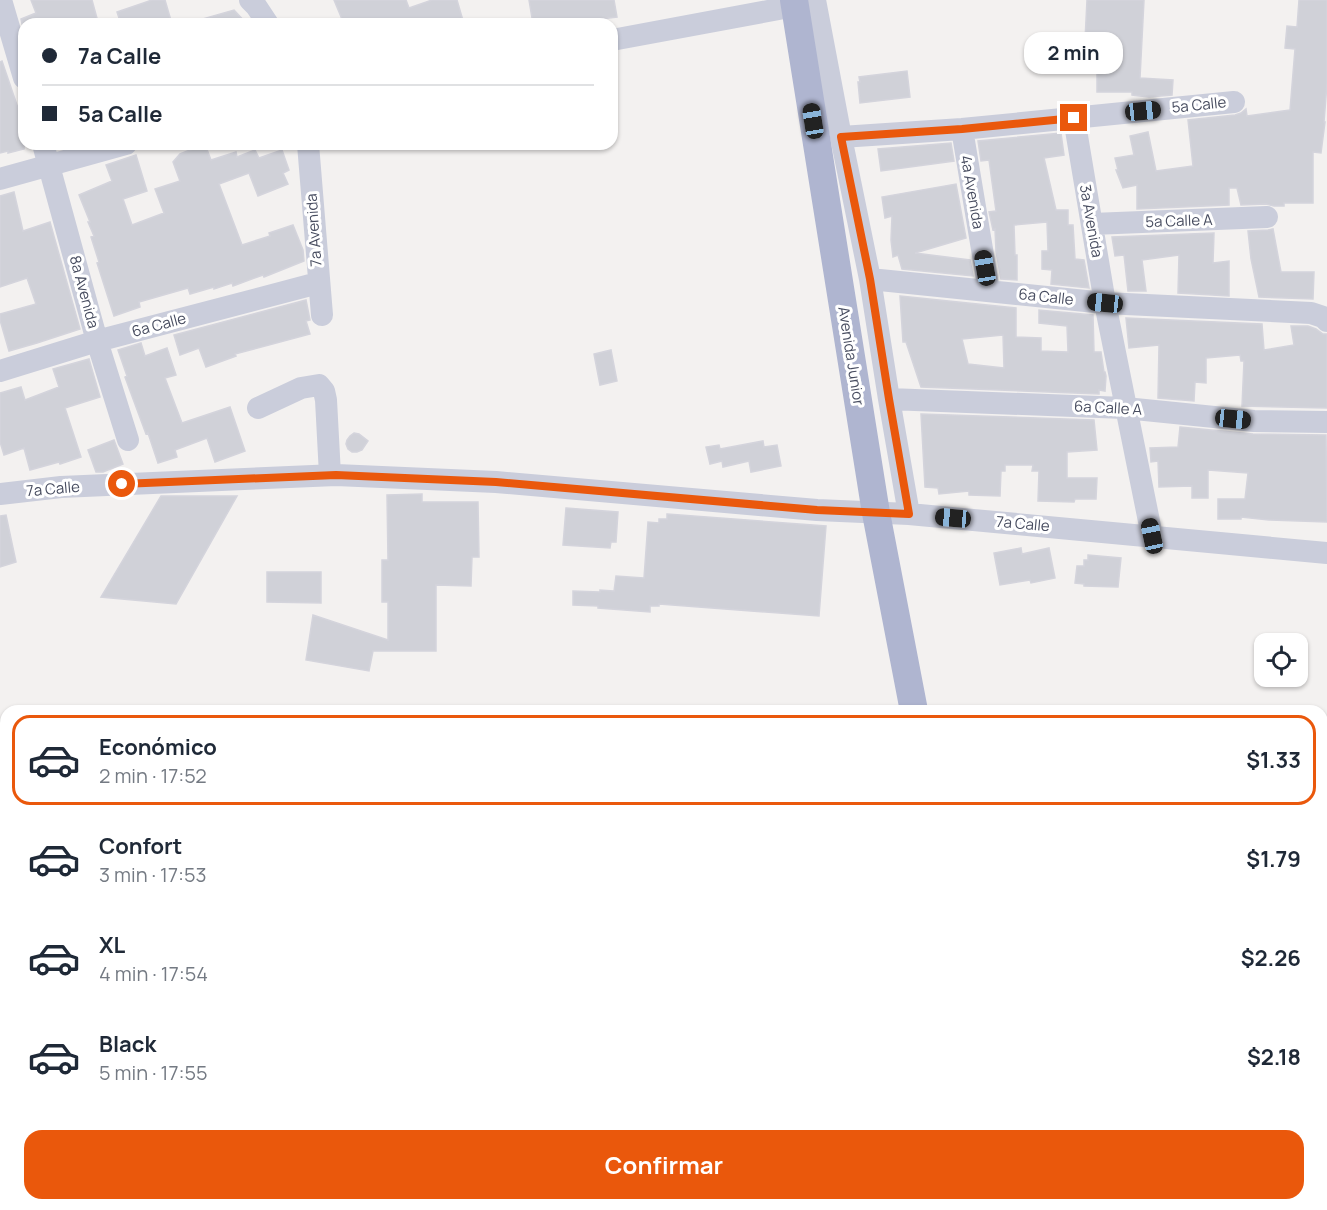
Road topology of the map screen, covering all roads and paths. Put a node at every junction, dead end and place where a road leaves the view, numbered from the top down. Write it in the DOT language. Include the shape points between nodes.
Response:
graph roads {
  1 [pos="1,0"];
  2 [pos="250,0"];
  3 [pos="801,2"];
  4 [pos="264,18"];
  5 [pos="618,39"];
  6 [pos="18,58"];
  7 [pos="1234,102"];
  8 [pos="1074,118"];
  9 [pos="962,129"];
  10 [pos="841,137"];
  11 [pos="82,150"];
  12 [pos="308,150"];
  13 [pos="46,155"];
  14 [pos="0,179"];
  15 [pos="1267,218"];
  16 [pos="1092,224"];
  17 [pos="870,279"];
  18 [pos="318,283"];
  19 [pos="989,291"];
  20 [pos="1105,303"];
  21 [pos="322,315"];
  22 [pos="1327,321"];
  23 [pos="97,341"];
  24 [pos="0,371"];
  25 [pos="889,399"];
  26 [pos="258,408"];
  27 [pos="1125,408"];
  28 [pos="1327,422"];
  29 [pos="128,440"];
  30 [pos="330,475"];
  31 [pos="0,494"];
  32 [pos="876,513"];
  33 [pos="909,514"];
  34 [pos="1152,536"];
  35 [pos="1327,553"];
  36 [pos="913,705"];
  1 -- 6 [label="street"];
  2 -- 4 [label="street"];
  3 -- 5 [label="street"];
  3 -- 10 [label="street"];
  3 -- 32 [label="main road, Avenida Junior"];
  7 -- 8 [label="street, 5a Calle"];
  8 -- 9 [label="street, 5a Calle"];
  8 -- 16 [label="street, 3a Avenida"];
  9 -- 10 [label="street, 5a Calle"];
  9 -- 19 [label="street, 4a Avenida"];
  10 -- 17 [label="street"];
  11 -- 13 [label="street"];
  12 -- 18 [label="street, 7a Avenida"];
  13 -- 14 [label="street"];
  13 -- 23 [label="street, 8a Avenida"];
  15 -- 16 [label="street, 5a Calle A"];
  16 -- 20 [label="street, 3a Avenida"];
  17 -- 19 [label="street, 6a Calle"];
  17 -- 25 [label="street"];
  18 -- 21 [label="street, 7a Avenida"];
  18 -- 23 [label="street, 6a Calle"];
  19 -- 20 [label="street, 6a Calle"];
  20 -- 22 [label="street, 6a Calle" via="1311,313"];
  20 -- 27 [label="street, 3a Avenida"];
  23 -- 24 [label="street, 6a Calle"];
  23 -- 29 [label="street, 8a Avenida"];
  25 -- 27 [label="street, 6a Calle A"];
  25 -- 33 [label="street"];
  26 -- 30 [label="street" via="301,388 319,385 326,400"];
  27 -- 28 [label="street, 6a Calle A" via="1254,421"];
  27 -- 34 [label="street, 3a Avenida"];
  30 -- 31 [label="street, 7a Calle" via="61,487"];
  30 -- 32 [label="street, 7a Calle" via="496,482"];
  32 -- 33 [label="street, 7a Calle"];
  32 -- 36 [label="main road, Avenida Junior"];
  33 -- 34 [label="street, 7a Calle"];
  34 -- 35 [label="street, 7a Calle"];
}
